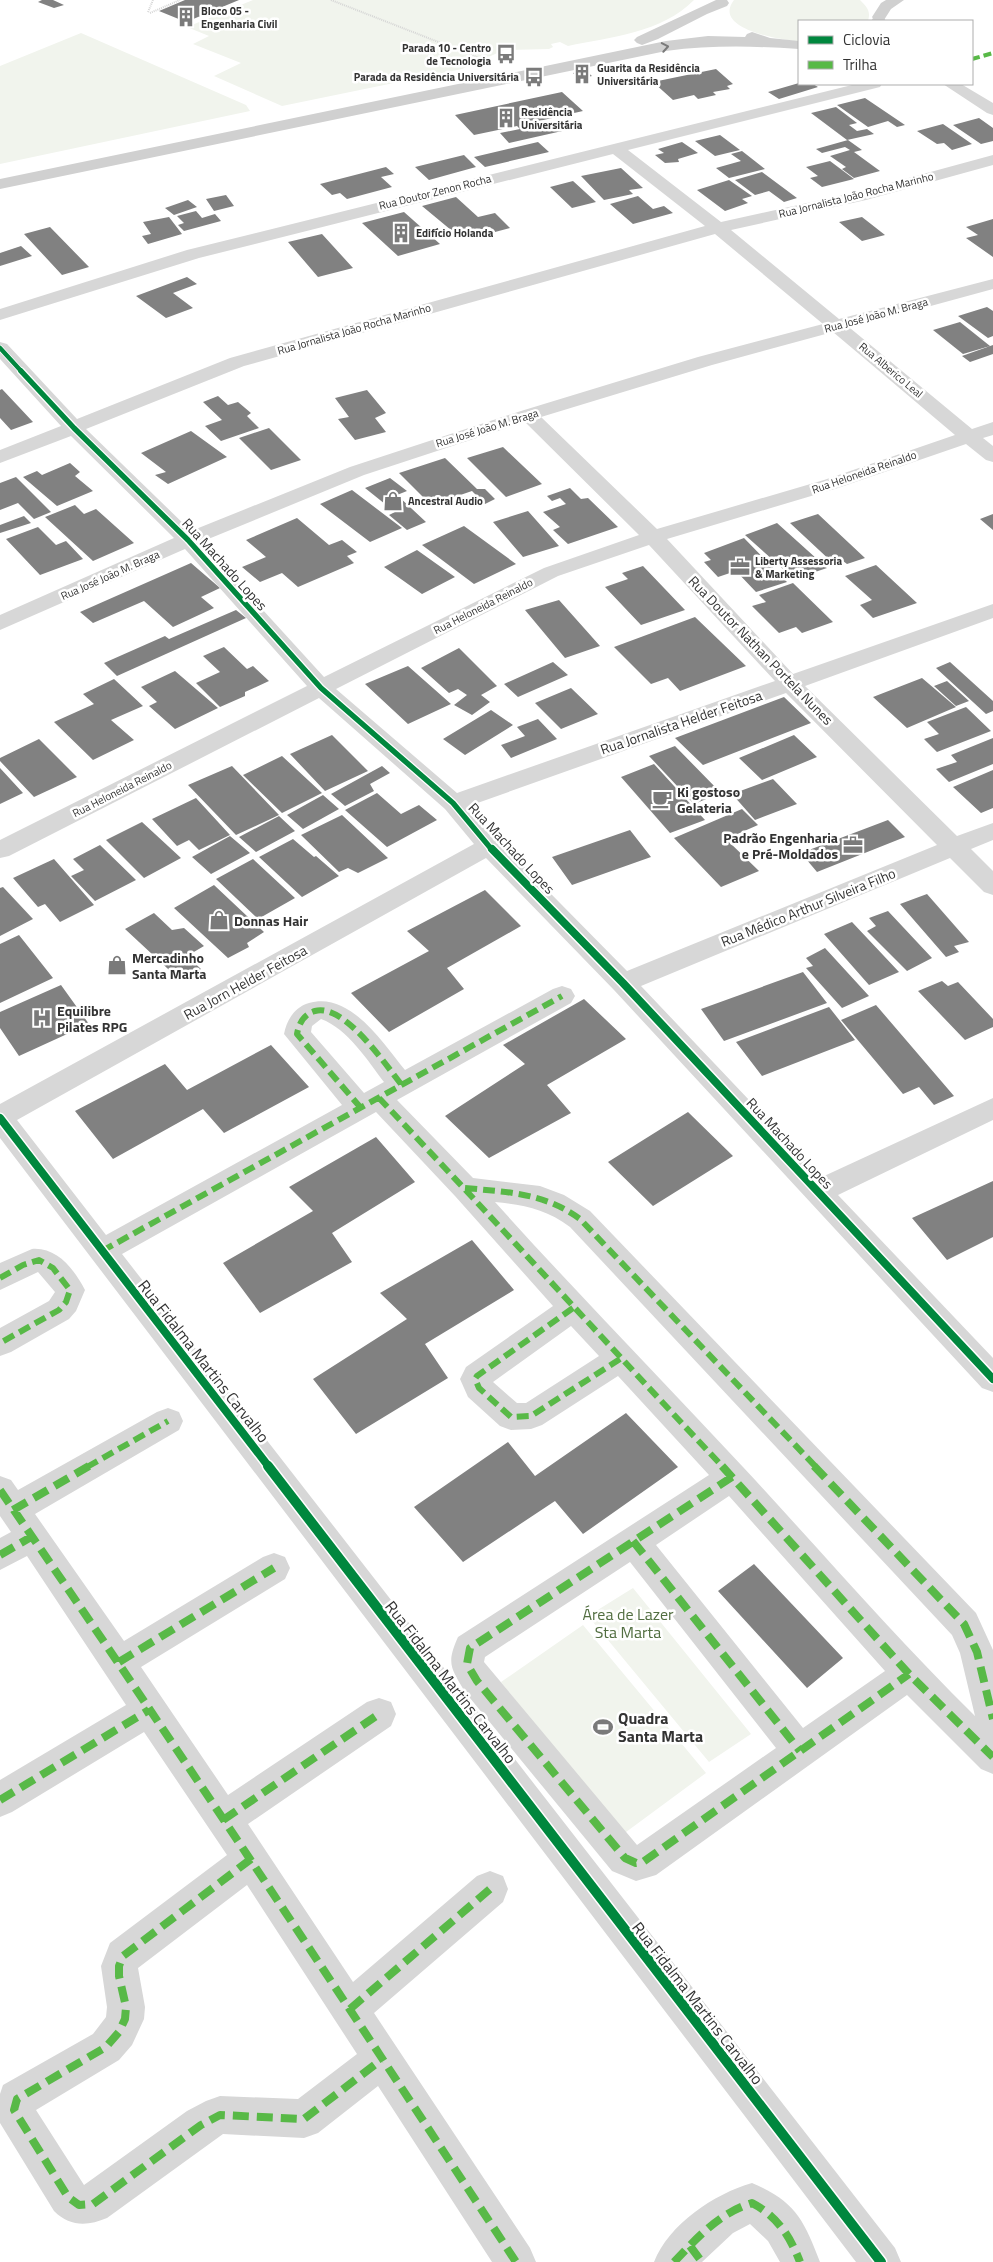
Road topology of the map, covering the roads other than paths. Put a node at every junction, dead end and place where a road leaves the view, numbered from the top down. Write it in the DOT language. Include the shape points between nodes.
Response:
graph roads {
  1 [pos="869,0"];
  2 [pos="897,0"];
  3 [pos="725,10"];
  4 [pos="878,20"];
  5 [pos="769,42"];
  6 [pos="798,46"];
  7 [pos="870,85"];
  8 [pos="954,85"];
  9 [pos="993,110"];
  10 [pos="615,148"];
  11 [pos="993,160"];
  12 [pos="0,173"];
  13 [pos="0,184"];
  14 [pos="718,228"];
  15 [pos="993,284"];
  16 [pos="0,316"];
  17 [pos="838,326"];
  18 [pos="0,348"];
  19 [pos="528,415"];
  20 [pos="74,428"];
  21 [pos="993,428"];
  22 [pos="970,436"];
  23 [pos="993,456"];
  24 [pos="0,457"];
  25 [pos="653,537"];
  26 [pos="188,540"];
  27 [pos="993,611"];
  28 [pos="0,623"];
  29 [pos="790,684"];
  30 [pos="321,688"];
  31 [pos="453,803"];
  32 [pos="993,831"];
  33 [pos="490,846"];
  34 [pos="954,846"];
  35 [pos="0,850"];
  36 [pos="993,886"];
  37 [pos="623,983"];
  38 [pos="562,996"];
  39 [pos="380,1097"];
  40 [pos="993,1108"];
  41 [pos="0,1118"];
  42 [pos="465,1188"];
  43 [pos="818,1192"];
  44 [pos="102,1251"];
  45 [pos="0,1278"];
  46 [pos="573,1308"];
  47 [pos="0,1343"];
  48 [pos="620,1359"];
  49 [pos="993,1379"];
  50 [pos="168,1421"];
  51 [pos="732,1477"];
  52 [pos="14,1512"];
  53 [pos="632,1541"];
  54 [pos="0,1556"];
  55 [pos="274,1568"];
  56 [pos="119,1662"];
  57 [pos="909,1674"];
  58 [pos="149,1710"];
  59 [pos="379,1714"];
  60 [pos="993,1719"];
  61 [pos="800,1751"];
  62 [pos="993,1757"];
  63 [pos="0,1800"];
  64 [pos="223,1820"];
  65 [pos="250,1859"];
  66 [pos="490,1889"];
  67 [pos="350,2008"];
  68 [pos="381,2060"];
  69 [pos="689,2257"];
  70 [pos="516,2262"];
  71 [pos="800,2262"];
  72 [pos="881,2262"];
  1 -- 4 [label="main road" via="876,6"];
  2 -- 4 [label="main road" via="886,6"];
  3 -- 5 [label="main road" via="749,36"];
  3 -- 12 [label="main road" via="707,8 669,30 642,40"];
  5 -- 6 [label="main road"];
  13 -- 5 [label="main road, one-way" via="666,46"];
  7 -- 10 [label="street, Rua Doutor Zenon Rocha"];
  8 -- 9 [label="street"];
  10 -- 14 [label="street"];
  10 -- 16 [label="street, Rua Doutor Zenon Rocha" via="193,254"];
  11 -- 14 [label="street, Rua Jornalista João Rocha Marinho" via="860,196"];
  14 -- 17 [label="street, Rua Alberico Leal"];
  14 -- 20 [label="street, Rua Jornalista João Rocha Marinho" via="237,362"];
  15 -- 17 [label="street, Rua José João M. Braga"];
  17 -- 19 [label="street, Rua José João M. Braga"];
  17 -- 22 [label="street, Rua Alberico Leal"];
  18 -- 20 [label="street, Rua Machado Lopes"];
  19 -- 25 [label="street, Rua Doutor Nathan Portela Nunes"];
  19 -- 26 [label="street, Rua José João M. Braga" via="356,471"];
  20 -- 24 [label="street, Rua Jornalista João Rocha Marinho"];
  20 -- 26 [label="street, Rua Machado Lopes"];
  21 -- 22 [label="street, Rua Heloneida Reinaldo"];
  22 -- 23 [label="street, Rua Alberico Leal"];
  22 -- 25 [label="street, Rua Heloneida Reinaldo" via="831,484"];
  25 -- 29 [label="street, Rua Doutor Nathan Portela Nunes"];
  25 -- 30 [label="street, Rua Heloneida Reinaldo" via="551,572"];
  26 -- 28 [label="street, Rua José João M. Braga"];
  26 -- 30 [label="street, Rua Machado Lopes"];
  27 -- 29 [label="street, Rua Jornalista Helder Feitosa"];
  29 -- 31 [label="street, Rua Jornalista Helder Feitosa"];
  29 -- 34 [label="street, Rua Doutor Nathan Portela Nunes"];
  30 -- 31 [label="street, Rua Machado Lopes"];
  30 -- 35 [label="street, Rua Heloneida Reinaldo"];
  31 -- 33 [label="street, Rua Machado Lopes"];
  32 -- 34 [label="street, Rua Médico Arthur Silveira Filho"];
  33 -- 37 [label="street, Rua Machado Lopes"];
  33 -- 41 [label="street, Rua Jorn Helder Feitosa"];
  34 -- 36 [label="street, Rua Doutor Nathan Portela Nunes"];
  34 -- 37 [label="street, Rua Médico Arthur Silveira Filho"];
  37 -- 43 [label="street, Rua Machado Lopes"];
  38 -- 39 [label="street"];
  39 -- 42 [label="street"];
  39 -- 44 [label="street"];
  40 -- 43 [label="street"];
  41 -- 44 [label="street, Rua Fidalma Martins Carvalho"];
  42 -- 46 [label="street"];
  42 -- 60 [label="street" via="543,1197 580,1219 964,1624 978,1652"];
  43 -- 49 [label="street, Rua Machado Lopes"];
  44 -- 72 [label="street, Rua Fidalma Martins Carvalho"];
  45 -- 47 [label="street" via="37,1259 49,1262 70,1290 59,1310"];
  46 -- 48 [label="street"];
  46 -- 48 [label="street" via="476,1376 479,1388 511,1417 531,1416"];
  48 -- 51 [label="street"];
  50 -- 52 [label="street"];
  51 -- 53 [label="street"];
  51 -- 57 [label="street"];
  52 -- 54 [label="street"];
  52 -- 56 [label="street"];
  53 -- 61 [label="street"];
  53 -- 61 [label="street" via="470,1648 467,1664 478,1681 625,1858 636,1864"];
  55 -- 56 [label="street"];
  56 -- 58 [label="street"];
  57 -- 61 [label="street"];
  57 -- 62 [label="street"];
  58 -- 63 [label="street"];
  58 -- 64 [label="street"];
  59 -- 64 [label="street"];
  64 -- 65 [label="street"];
  65 -- 67 [label="street"];
  65 -- 68 [label="street" via="123,1956 118,1966 128,2008 114,2039 106,2047 16,2099 14,2110 68,2197 80,2206 93,2204 220,2115 304,2119"];
  66 -- 67 [label="street"];
  67 -- 68 [label="street"];
  68 -- 70 [label="street"];
  69 -- 71 [label="street" via="723,2216 738,2206 752,2203 783,2226"];
}
